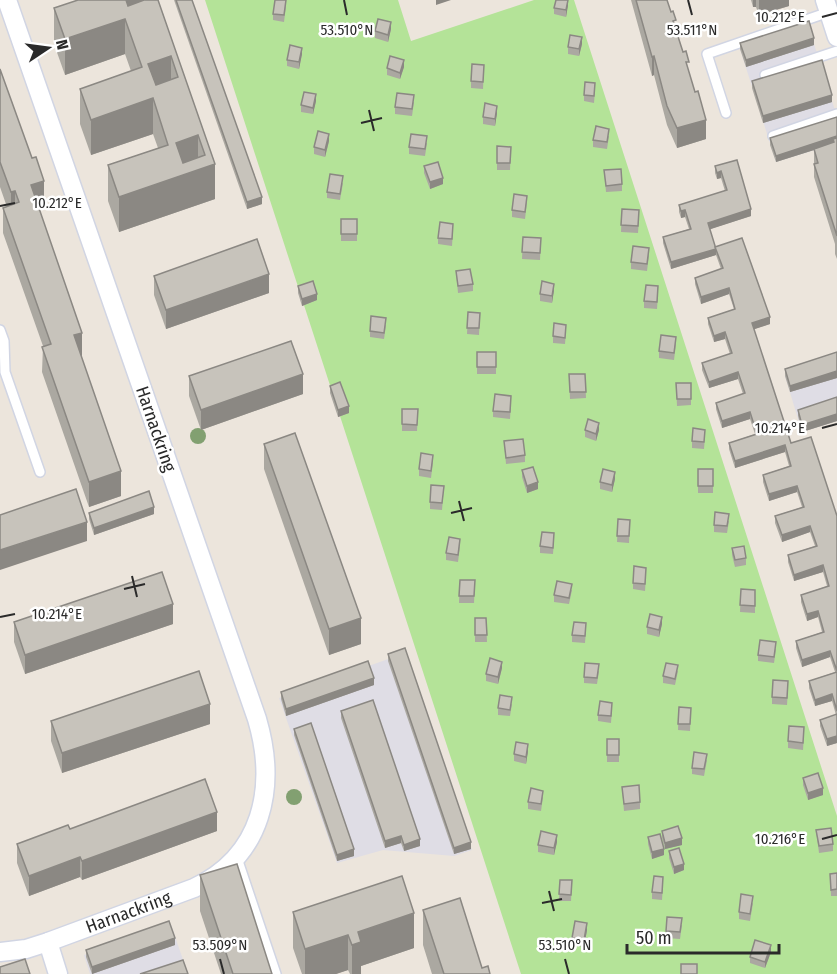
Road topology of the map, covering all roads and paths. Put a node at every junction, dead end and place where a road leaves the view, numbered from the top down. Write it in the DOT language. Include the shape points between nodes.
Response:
graph roads {
  1 [pos="7,0"];
  2 [pos="827,6"];
  3 [pos="837,36"];
  4 [pos="837,51"];
  5 [pos="765,75"];
  6 [pos="726,113"];
  7 [pos="837,114"];
  8 [pos="773,136"];
  9 [pos="0,330"];
  10 [pos="40,472"];
  11 [pos="237,858"];
  12 [pos="48,942"];
  13 [pos="0,952"];
  14 [pos="58,974"];
  15 [pos="276,974"];
  1 -- 11 [label="street, Harnackring" via="262,735 267,770 262,808"];
  2 -- 3 [label="street"];
  2 -- 6 [label="lane" via="707,54"];
  4 -- 5 [label="lane"];
  7 -- 8 [label="lane"];
  9 -- 10 [label="lane" via="5,372"];
  11 -- 12 [label="street, Harnackring" via="194,888"];
  11 -- 15 [label="lane"];
  12 -- 13 [label="street, Harnackring"];
  12 -- 14 [label="street"];
}
